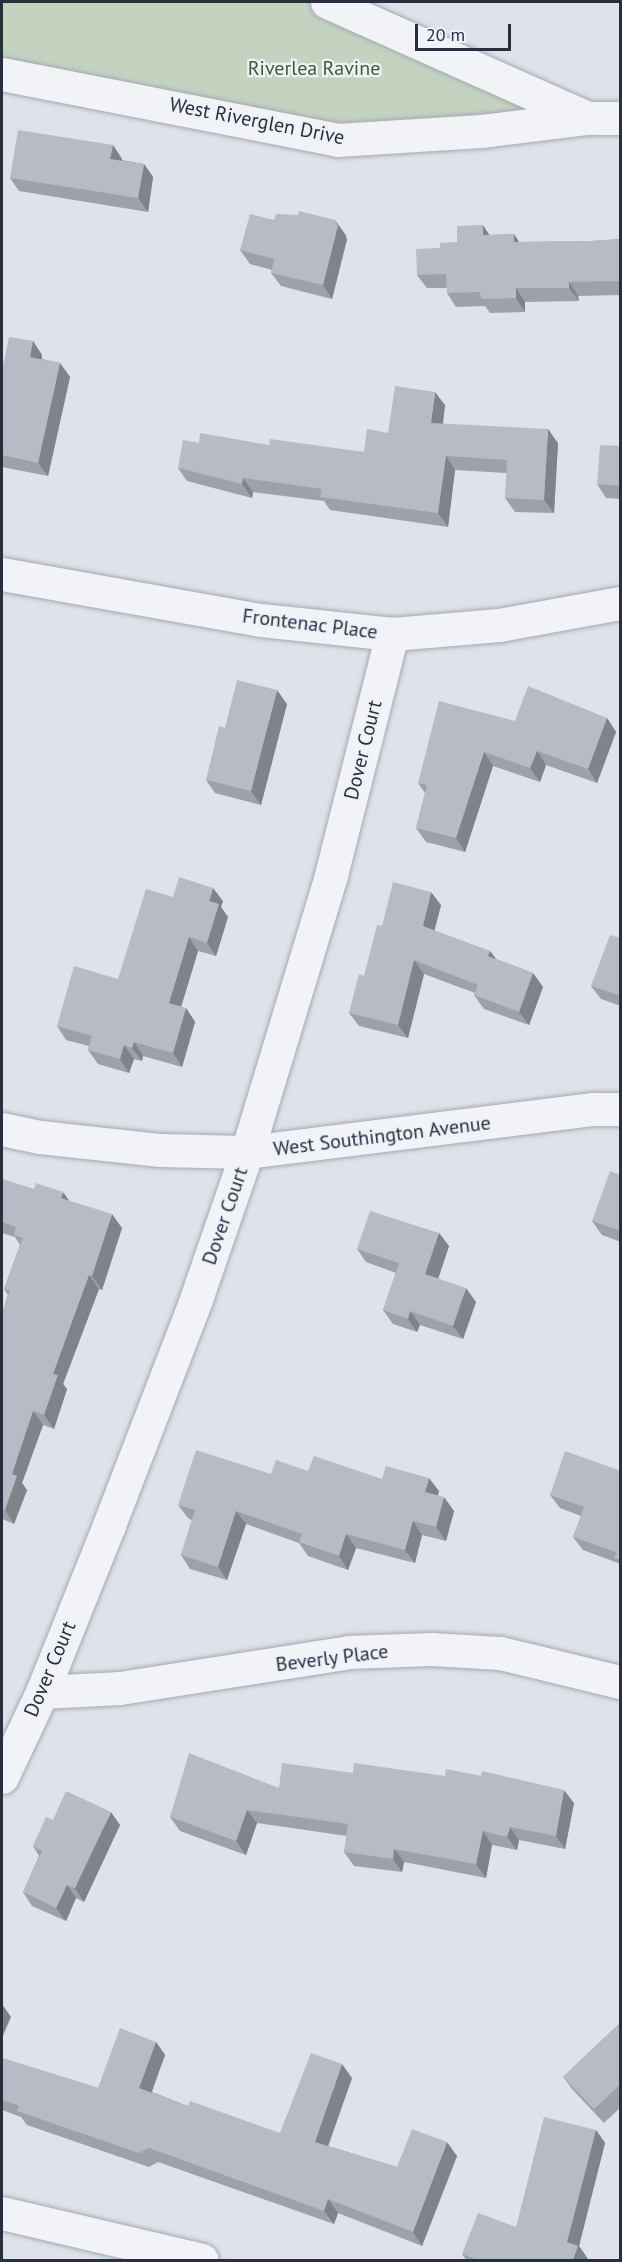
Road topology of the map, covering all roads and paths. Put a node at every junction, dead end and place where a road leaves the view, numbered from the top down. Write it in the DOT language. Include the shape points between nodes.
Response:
graph roads {
  1 [pos="327,2"];
  2 [pos="2,74"];
  3 [pos="587,118"];
  4 [pos="621,118"];
  5 [pos="2,574"];
  6 [pos="621,603"];
  7 [pos="392,634"];
  8 [pos="621,1109"];
  9 [pos="2,1129"];
  10 [pos="248,1152"];
  11 [pos="621,1682"];
  12 [pos="42,1692"];
  13 [pos="2,1777"];
  14 [pos="2,2213"];
  15 [pos="202,2260"];
  1 -- 3 [label="street, West Riverglen Drive"];
  2 -- 3 [label="street, West Riverglen Drive" via="337,140 482,131"];
  3 -- 4 [label="street, West Riverglen Drive"];
  5 -- 7 [label="street, Frontenac Place" via="261,620"];
  6 -- 7 [label="street, Frontenac Place" via="499,625"];
  7 -- 10 [label="street, Dover Court" via="331,875"];
  8 -- 10 [label="street, West Southington Avenue" via="581,1110"];
  9 -- 10 [label="street, West Southington Avenue" via="159,1150"];
  10 -- 12 [label="street, Dover Court" via="196,1299"];
  11 -- 12 [label="street, Beverly Place" via="500,1653 431,1649 349,1652 120,1688"];
  12 -- 13 [label="street, Dover Court"];
  14 -- 15 [label="street"];
}
